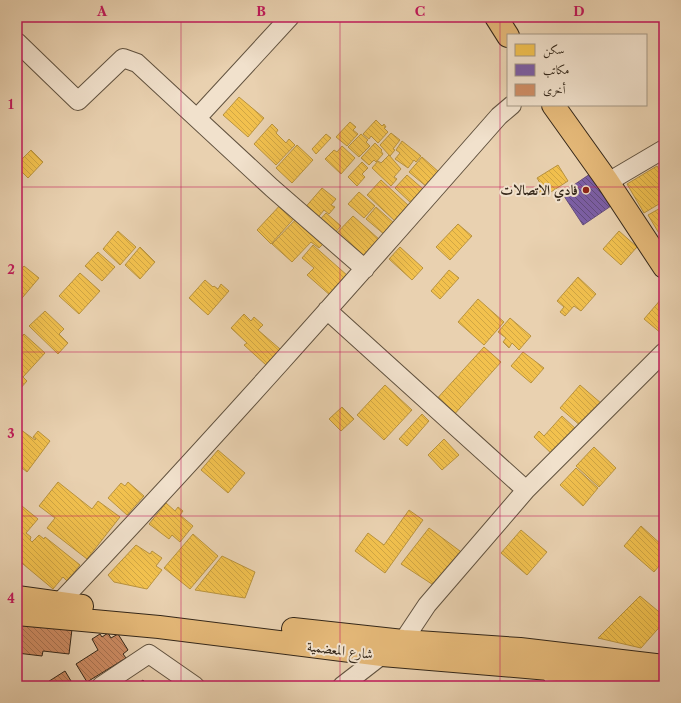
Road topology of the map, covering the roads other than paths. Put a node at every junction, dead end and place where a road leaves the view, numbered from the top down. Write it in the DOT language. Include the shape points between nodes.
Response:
graph roads {
  1 [pos="290,17"];
  2 [pos="496,17"];
  3 [pos="507,34"];
  4 [pos="17,42"];
  5 [pos="511,106"];
  6 [pos="554,106"];
  7 [pos="197,118"];
  8 [pos="664,149"];
  9 [pos="608,182"];
  10 [pos="664,267"];
  11 [pos="365,269"];
  12 [pos="327,310"];
  13 [pos="664,352"];
  14 [pos="526,490"];
  15 [pos="22,594"];
  16 [pos="59,603"];
  17 [pos="17,614"];
  18 [pos="403,641"];
  19 [pos="382,655"];
  20 [pos="519,658"];
  21 [pos="664,666"];
  22 [pos="553,678"];
  23 [pos="664,683"];
  24 [pos="101,686"];
  25 [pos="195,686"];
  26 [pos="342,686"];
  1 -- 7 [label="street"];
  2 -- 3 [label="main road"];
  4 -- 7 [label="street" via="78,101 123,58 137,62"];
  5 -- 11 [label="street" via="499,116"];
  6 -- 9 [label="main road"];
  7 -- 11 [label="street"];
  8 -- 9 [label="street"];
  9 -- 10 [label="main road"];
  11 -- 12 [label="street"];
  12 -- 14 [label="street"];
  12 -- 16 [label="street" via="172,483"];
  13 -- 14 [label="street"];
  14 -- 18 [label="street" via="427,605"];
  15 -- 16 [label="main road, شارع المعضمية"];
  16 -- 18 [label="main road, شارع المعضمية"];
  17 -- 19 [label="main road, شارع المعضمية" via="159,627"];
  18 -- 19 [label="street"];
  18 -- 20 [label="main road, شارع المعضمية"];
  19 -- 20 [label="main road, شارع المعضمية"];
  19 -- 26 [label="street"];
  20 -- 21 [label="main road, شارع المعضمية"];
  20 -- 22 [label="main road, شارع المعضمية"];
  22 -- 23 [label="main road, شارع المعضمية"];
  24 -- 25 [label="street" via="149,654"];
}
